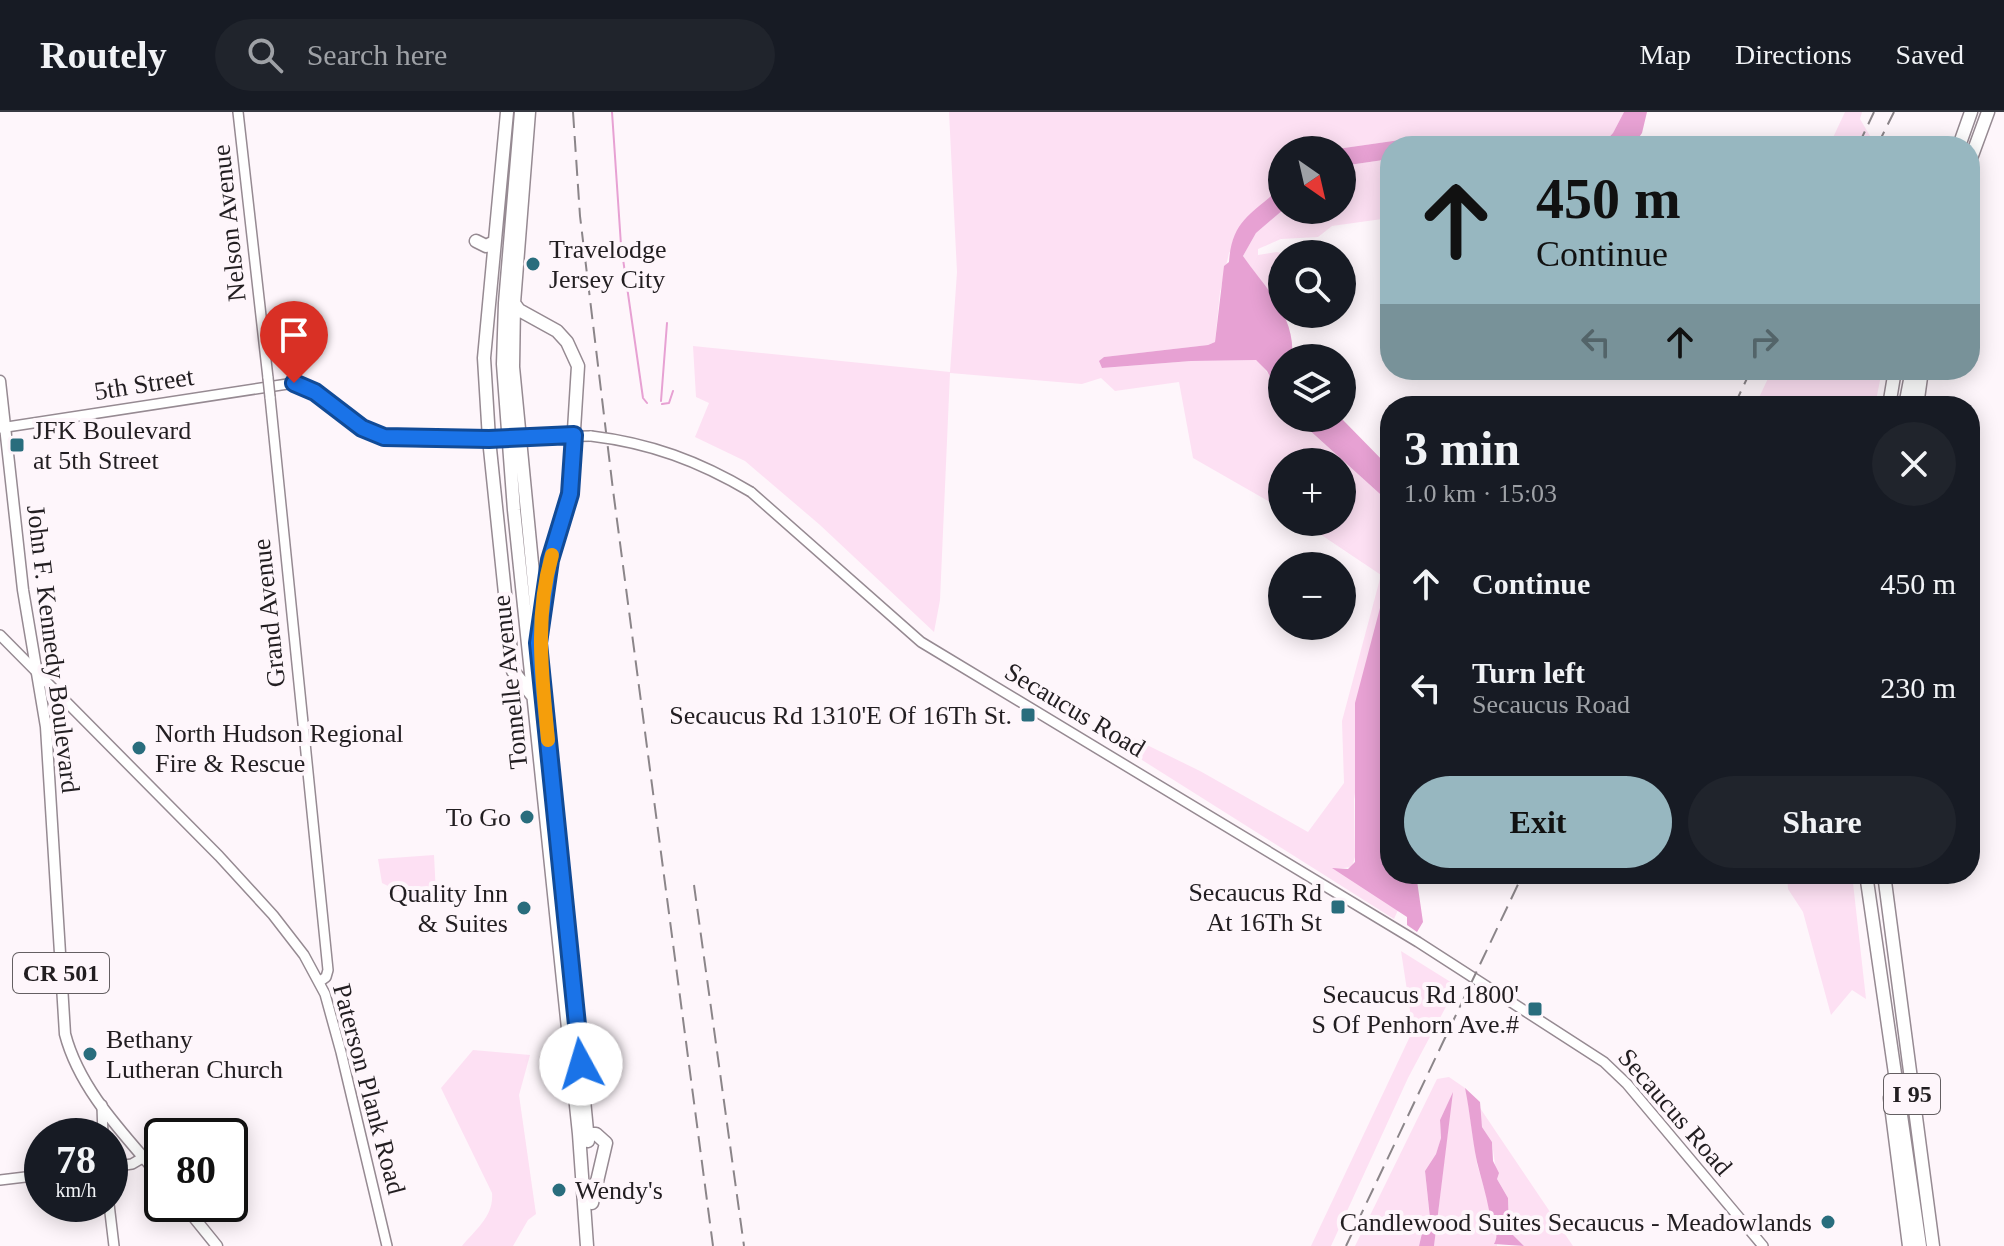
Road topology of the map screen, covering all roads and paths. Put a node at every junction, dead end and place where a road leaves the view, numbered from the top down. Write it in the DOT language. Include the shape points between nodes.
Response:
graph roads {
  1 [pos="238,112"];
  2 [pos="507,112"];
  3 [pos="521,112"];
  4 [pos="529,112"];
  5 [pos="1971,112"];
  6 [pos="1988,112"];
  7 [pos="1963,136"];
  8 [pos="1979,136"];
  9 [pos="476,241"];
  10 [pos="494,242"];
  11 [pos="514,303"];
  12 [pos="268,378"];
  13 [pos="0,381"];
  14 [pos="294,383"];
  15 [pos="2,428"];
  16 [pos="574,435"];
  17 [pos="494,439"];
  18 [pos="0,635"];
  19 [pos="538,643"];
  20 [pos="35,671"];
  21 [pos="534,698"];
  22 [pos="1867,884"];
  23 [pos="1885,884"];
  24 [pos="1892,884"];
  25 [pos="1893,953"];
  26 [pos="319,982"];
  27 [pos="1889,1036"];
  28 [pos="102,1105"];
  29 [pos="102,1118"];
  30 [pos="583,1134"];
  31 [pos="144,1157"];
  32 [pos="128,1165"];
  33 [pos="24,1177"];
  34 [pos="0,1180"];
  35 [pos="111,1222"];
  36 [pos="198,1222"];
  37 [pos="1933,1242"];
  38 [pos="114,1246"];
  39 [pos="217,1246"];
  40 [pos="387,1246"];
  41 [pos="587,1246"];
  42 [pos="595,1246"];
  43 [pos="1763,1246"];
  44 [pos="1909,1246"];
  45 [pos="1918,1246"];
  1 -- 12 [label="main road, Nelson Avenue"];
  2 -- 10 [label="highway"];
  3 -- 21 [label="highway, Tonnelle Avenue" via="503,364"];
  4 -- 11 [label="highway, Tonnelle Avenue"];
  5 -- 7 [label="highway"];
  6 -- 8 [label="highway"];
  9 -- 10 [label="highway" via="486,246"];
  10 -- 17 [label="highway" via="484,358"];
  11 -- 16 [label="highway" via="557,331 574,354"];
  11 -- 19 [label="highway, Tonnelle Avenue" via="513,367"];
  12 -- 26 [label="main road, Grand Avenue, bridge" via="328,969"];
  13 -- 15 [label="main road, John F. Kennedy Boulevard / CR 501"];
  14 -- 15 [label="main road, 5th Street"];
  14 -- 17 [label="main road, Secaucus Road" via="384,437"];
  15 -- 20 [label="main road, John F. Kennedy Boulevard / CR 501"];
  16 -- 17 [label="main road, Secaucus Road, bridge"];
  16 -- 19 [label="highway" via="571,482 547,576"];
  16 -- 43 [label="main road, Secaucus Road, bridge" via="660,448 751,492 921,642 1418,942 1604,1062"];
  17 -- 21 [label="highway" via="513,671"];
  18 -- 20 [label="main road, Paterson Plank Road"];
  19 -- 30 [label="highway, Tonnelle Avenue"];
  20 -- 26 [label="main road, Paterson Plank Road" via="273,915"];
  20 -- 28 [label="main road, John F. Kennedy Boulevard / CR 501" via="50,774 63,1021 73,1061"];
  21 -- 30 [label="highway, Tonnelle Avenue"];
  22 -- 27 [label="highway, I 95"];
  23 -- 25 [label="highway, I 95"];
  24 -- 25 [label="highway"];
  25 -- 37 [label="highway, I 95"];
  26 -- 40 [label="main road, Paterson Plank Road"];
  27 -- 44 [label="highway" via="1889,1083"];
  27 -- 45 [label="highway, I 95"];
  28 -- 29 [label="main road"];
  28 -- 31 [label="main road, John F. Kennedy Boulevard / CR 501"];
  30 -- 41 [label="highway, Tonnelle Avenue"];
  30 -- 42 [label="highway" via="600,1135 606,1143 592,1203"];
  31 -- 32 [label="main road"];
  33 -- 34 [label="main road"];
  35 -- 38 [label="main road"];
  36 -- 39 [label="main road"];
}
